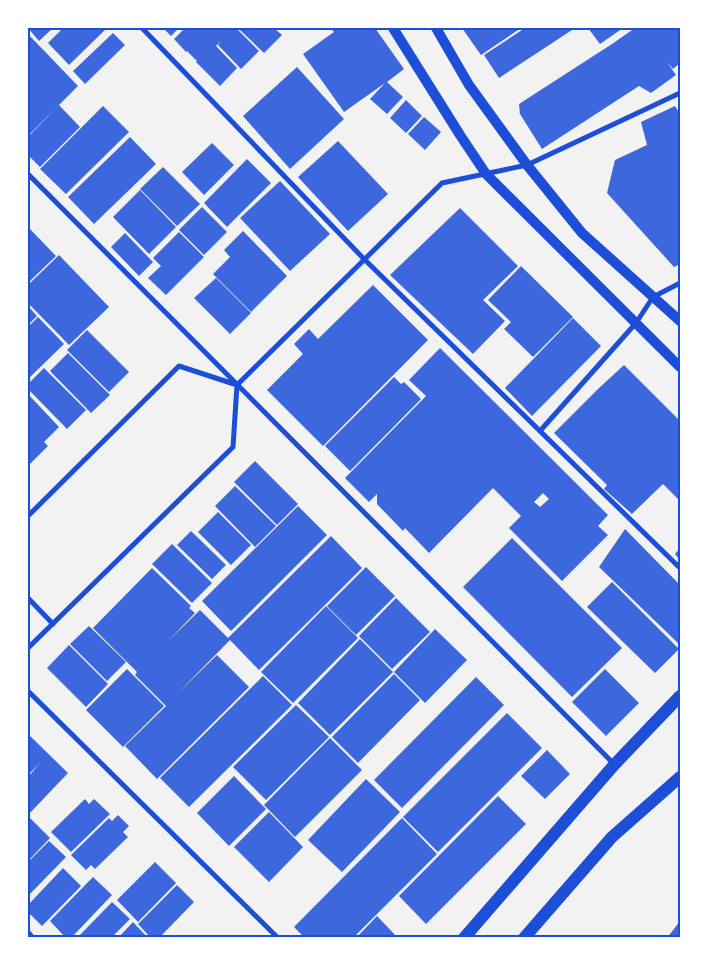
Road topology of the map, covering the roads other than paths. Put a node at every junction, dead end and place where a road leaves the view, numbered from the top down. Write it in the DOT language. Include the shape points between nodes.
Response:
graph roads {
  1 [pos="142,28"];
  2 [pos="393,28"];
  3 [pos="436,28"];
  4 [pos="680,93"];
  5 [pos="527,165"];
  6 [pos="28,174"];
  7 [pos="486,174"];
  8 [pos="364,260"];
  9 [pos="680,283"];
  10 [pos="653,297"];
  11 [pos="680,321"];
  12 [pos="636,323"];
  13 [pos="680,367"];
  14 [pos="237,385"];
  15 [pos="540,432"];
  16 [pos="28,516"];
  17 [pos="680,568"];
  18 [pos="28,598"];
  19 [pos="52,624"];
  20 [pos="28,648"];
  21 [pos="28,691"];
  22 [pos="680,696"];
  23 [pos="614,764"];
  24 [pos="680,777"];
  25 [pos="28,932"];
  26 [pos="33,938"];
  27 [pos="278,938"];
  28 [pos="464,938"];
  29 [pos="524,938"];
  1 -- 8 [label="street"];
  2 -- 7 [label="main road"];
  3 -- 5 [label="main road" via="469,85"];
  4 -- 5 [label="street"];
  5 -- 7 [label="street"];
  5 -- 10 [label="main road" via="582,233"];
  6 -- 14 [label="street"];
  7 -- 8 [label="street" via="442,183"];
  7 -- 12 [label="main road"];
  8 -- 14 [label="street"];
  8 -- 15 [label="street"];
  9 -- 10 [label="street"];
  10 -- 11 [label="main road"];
  10 -- 12 [label="street"];
  12 -- 13 [label="main road"];
  12 -- 15 [label="street"];
  14 -- 16 [label="street" via="179,366"];
  14 -- 19 [label="street" via="233,447"];
  14 -- 23 [label="street"];
  15 -- 17 [label="street"];
  18 -- 19 [label="street"];
  19 -- 20 [label="street"];
  21 -- 27 [label="street"];
  22 -- 23 [label="main road"];
  23 -- 28 [label="main road"];
  24 -- 29 [label="main road" via="612,837"];
  25 -- 26 [label="street"];
}
